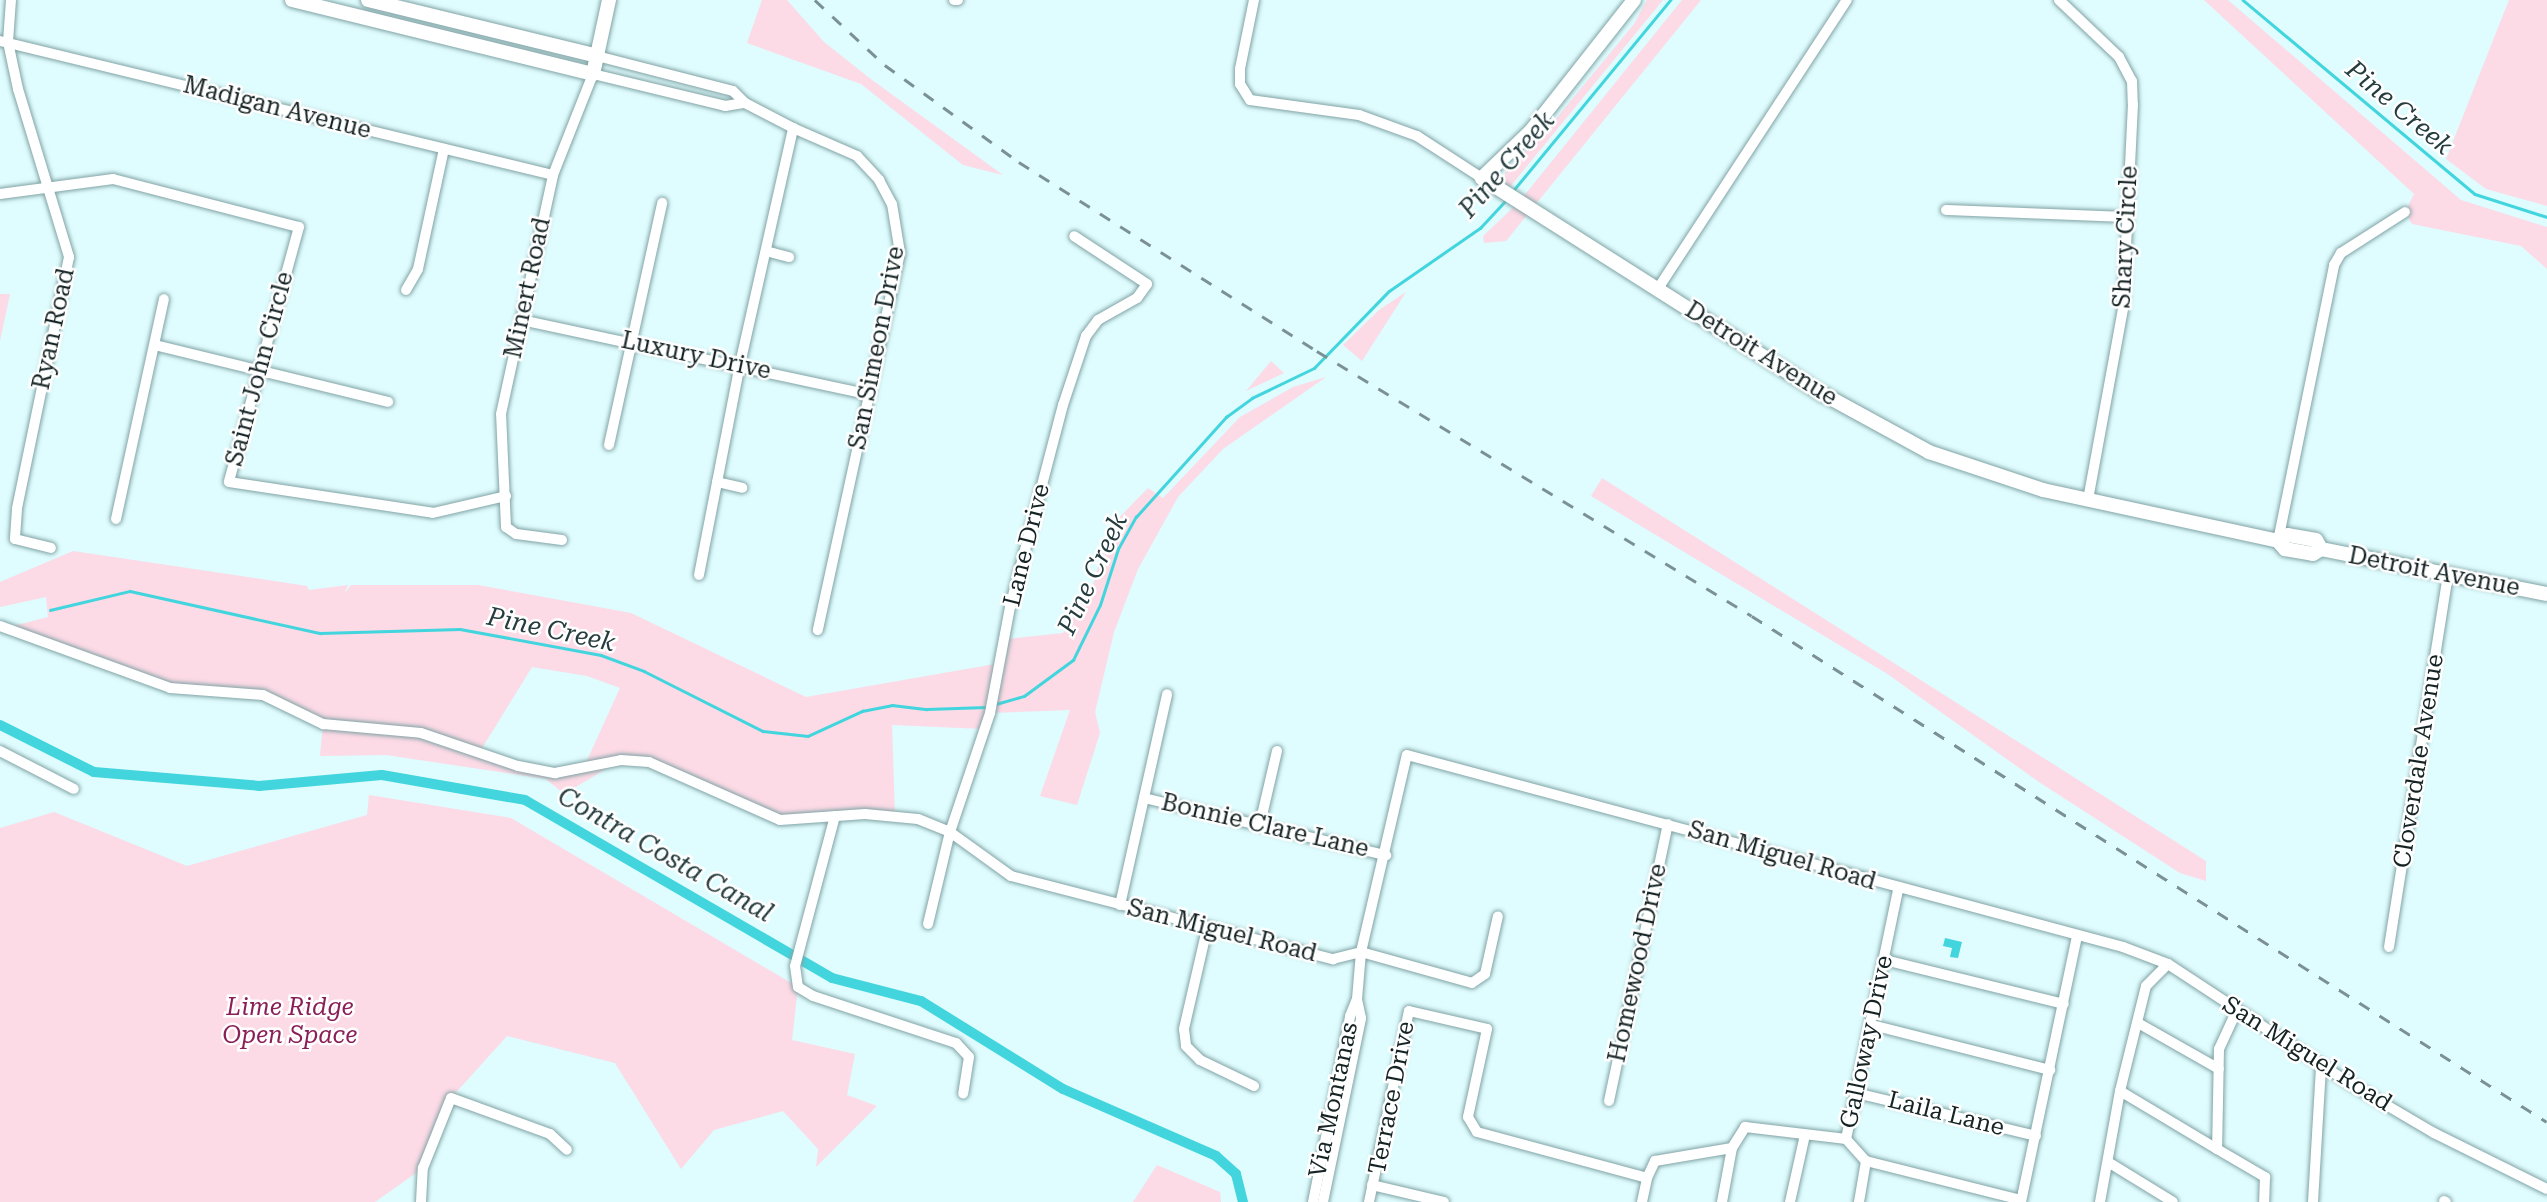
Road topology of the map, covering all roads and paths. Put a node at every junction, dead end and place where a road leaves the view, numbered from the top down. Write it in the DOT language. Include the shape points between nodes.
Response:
graph roads {
  1 [pos="11,0"];
  2 [pos="292,0"];
  3 [pos="368,0"];
  4 [pos="609,0"];
  5 [pos="1254,0"];
  6 [pos="1634,0"];
  7 [pos="1847,0"];
  8 [pos="2059,0"];
  9 [pos="4,41"];
  10 [pos="597,56"];
  11 [pos="593,75"];
  12 [pos="745,103"];
  13 [pos="793,128"];
  14 [pos="444,149"];
  15 [pos="553,175"];
  16 [pos="1482,178"];
  17 [pos="50,186"];
  18 [pos="0,194"];
  19 [pos="662,203"];
  20 [pos="1946,210"];
  21 [pos="2405,212"];
  22 [pos="2126,217"];
  23 [pos="1074,236"];
  24 [pos="766,251"];
  25 [pos="789,257"];
  26 [pos="406,290"];
  27 [pos="1657,290"];
  28 [pos="164,299"];
  29 [pos="521,320"];
  30 [pos="633,343"];
  31 [pos="155,345"];
  32 [pos="740,365"];
  33 [pos="257,371"];
  34 [pos="870,395"];
  35 [pos="388,402"];
  36 [pos="609,445"];
  37 [pos="717,482"];
  38 [pos="742,488"];
  39 [pos="506,496"];
  40 [pos="2088,500"];
  41 [pos="116,519"];
  42 [pos="562,540"];
  43 [pos="2278,541"];
  44 [pos="51,548"];
  45 [pos="699,575"];
  46 [pos="2448,576"];
  47 [pos="2547,594"];
  48 [pos="0,626"];
  49 [pos="818,631"];
  50 [pos="1167,694"];
  51 [pos="0,751"];
  52 [pos="1277,751"];
  53 [pos="74,789"];
  54 [pos="1144,798"];
  55 [pos="835,816"];
  56 [pos="1260,824"];
  57 [pos="1668,824"];
  58 [pos="950,832"];
  59 [pos="1386,855"];
  60 [pos="1898,890"];
  61 [pos="1120,905"];
  62 [pos="1498,916"];
  63 [pos="928,924"];
  64 [pos="1207,929"];
  65 [pos="2077,937"];
  66 [pos="2389,947"];
  67 [pos="1362,952"];
  68 [pos="1885,960"];
  69 [pos="2168,964"];
  70 [pos="1357,999"];
  71 [pos="2064,1004"];
  72 [pos="2236,1010"];
  73 [pos="2138,1023"];
  74 [pos="1872,1025"];
  75 [pos="2321,1066"];
  76 [pos="2219,1069"];
  77 [pos="2050,1070"];
  78 [pos="1254,1086"];
  79 [pos="2120,1091"];
  80 [pos="1856,1093"];
  81 [pos="963,1094"];
  82 [pos="1609,1101"];
  83 [pos="1805,1135"];
  84 [pos="2036,1136"];
  85 [pos="1846,1139"];
  86 [pos="1732,1148"];
  87 [pos="2217,1149"];
  88 [pos="567,1150"];
  89 [pos="1866,1161"];
  90 [pos="2108,1162"];
  91 [pos="1647,1178"];
  92 [pos="1372,1185"];
  93 [pos="2547,1189"];
  94 [pos="2021,1201"];
  95 [pos="421,1202"];
  96 [pos="1313,1202"];
  97 [pos="1323,1202"];
  98 [pos="1369,1202"];
  99 [pos="1444,1202"];
  100 [pos="1643,1202"];
  101 [pos="1722,1202"];
  102 [pos="1790,1202"];
  103 [pos="1859,1202"];
  104 [pos="2100,1202"];
  105 [pos="2173,1202"];
  106 [pos="2264,1202"];
  107 [pos="2313,1202"];
  1 -- 9 [label="street, Ryan Road"];
  2 -- 11 [label="street, San Simeon Drive"];
  3 -- 10 [label="street, San Simeon Drive"];
  4 -- 10 [label="street, Minert Road"];
  5 -- 16 [label="street, Detroit Avenue" via="1240,84 1250,100 1359,115 1417,136"];
  6 -- 16 [label="street" via="1531,131"];
  7 -- 27 [label="street"];
  8 -- 22 [label="street, Shary Circle" via="2104,39 2132,80"];
  9 -- 14 [label="street, Madigan Avenue"];
  9 -- 17 [label="street, Ryan Road"];
  10 -- 11 [label="street, Minert Road"];
  10 -- 12 [label="street, San Simeon Drive" via="733,91"];
  11 -- 12 [label="street, San Simeon Drive" via="725,106"];
  11 -- 15 [label="street, Minert Road"];
  12 -- 13 [label="street, San Simeon Drive"];
  13 -- 24 [label="street"];
  13 -- 34 [label="street, San Simeon Drive" via="857,156 892,204 900,253"];
  14 -- 15 [label="street, Madigan Avenue"];
  14 -- 26 [label="street" via="418,269"];
  15 -- 29 [label="street, Minert Road"];
  16 -- 27 [label="street, Detroit Avenue"];
  17 -- 18 [label="street"];
  17 -- 33 [label="street, Saint John Circle" via="113,179 299,227"];
  17 -- 44 [label="street, Ryan Road" via="69,257 17,509 15,539"];
  19 -- 30 [label="street"];
  20 -- 22 [label="street"];
  21 -- 43 [label="street" via="2341,253 2334,265"];
  22 -- 40 [label="street, Shary Circle" via="2123,310"];
  23 -- 58 [label="street, Lane Drive" via="1147,284 1137,298 1098,320 1086,336 1063,405 1010,607 990,713"];
  24 -- 25 [label="street"];
  24 -- 32 [label="street"];
  27 -- 40 [label="street, Detroit Avenue" via="1823,394 1929,452"];
  28 -- 31 [label="street"];
  29 -- 30 [label="street, Luxury Drive"];
  29 -- 39 [label="street, Minert Road" via="501,414"];
  30 -- 32 [label="street, Luxury Drive"];
  30 -- 36 [label="street"];
  31 -- 33 [label="street"];
  31 -- 41 [label="street"];
  32 -- 34 [label="street, Luxury Drive"];
  32 -- 37 [label="street"];
  33 -- 35 [label="street"];
  33 -- 39 [label="street, Saint John Circle" via="229,482 433,513"];
  34 -- 49 [label="street, San Simeon Drive"];
  37 -- 38 [label="street"];
  37 -- 45 [label="street"];
  39 -- 42 [label="street, Minert Road" via="506,527 516,534"];
  40 -- 43 [label="street, Detroit Avenue"];
  43 -- 46 [label="street, Detroit Avenue" via="2288,535 2316,540 2321,549"];
  46 -- 47 [label="street, Detroit Avenue"];
  46 -- 66 [label="street, Cloverdale Avenue"];
  48 -- 55 [label="street, San Miguel Road" via="170,688 263,695 323,724 421,733 518,766 555,773 621,760 649,762 780,820"];
  50 -- 54 [label="street"];
  51 -- 53 [label="street"];
  52 -- 56 [label="street"];
  54 -- 56 [label="street, Bonnie Clare Lane"];
  54 -- 61 [label="street"];
  55 -- 58 [label="street, San Miguel Road" via="918,820"];
  55 -- 81 [label="street" via="795,965 799,987 813,996 956,1042 969,1056"];
  56 -- 59 [label="street, Bonnie Clare Lane"];
  57 -- 59 [label="street, San Miguel Road" via="1407,755"];
  57 -- 60 [label="street, San Miguel Road"];
  57 -- 82 [label="street, Homewood Drive"];
  58 -- 61 [label="street, San Miguel Road" via="1011,876"];
  58 -- 63 [label="street, Lane Drive"];
  59 -- 67 [label="street, San Miguel Road"];
  60 -- 65 [label="street, San Miguel Road"];
  60 -- 68 [label="street, Galloway Drive"];
  61 -- 64 [label="street, San Miguel Road"];
  62 -- 67 [label="street" via="1485,974 1472,983"];
  64 -- 67 [label="street, San Miguel Road" via="1333,959"];
  64 -- 78 [label="street" via="1184,1029 1186,1046 1200,1060"];
  65 -- 69 [label="street, San Miguel Road"];
  65 -- 71 [label="street"];
  67 -- 70 [label="street, Via Montanas"];
  68 -- 71 [label="street"];
  68 -- 74 [label="street, Galloway Drive"];
  69 -- 72 [label="street, San Miguel Road"];
  69 -- 73 [label="street" via="2147,986"];
  70 -- 96 [label="street, Via Montanas"];
  70 -- 97 [label="street, Via Montanas" via="1361,1018"];
  71 -- 77 [label="street"];
  72 -- 75 [label="street, San Miguel Road"];
  72 -- 76 [label="street" via="2219,1049"];
  73 -- 76 [label="street"];
  73 -- 79 [label="street"];
  74 -- 77 [label="street"];
  74 -- 80 [label="street, Galloway Drive"];
  75 -- 93 [label="street, San Miguel Road" via="2434,1133"];
  75 -- 107 [label="street"];
  76 -- 87 [label="street"];
  77 -- 84 [label="street"];
  79 -- 87 [label="street"];
  79 -- 90 [label="street"];
  80 -- 84 [label="street, Laila Lane"];
  80 -- 85 [label="street, Galloway Drive"];
  83 -- 85 [label="street, Galloway Drive"];
  83 -- 86 [label="street, Galloway Drive" via="1745,1127"];
  83 -- 102 [label="street"];
  84 -- 94 [label="street"];
  85 -- 89 [label="street"];
  86 -- 91 [label="street" via="1656,1161"];
  86 -- 101 [label="street"];
  87 -- 106 [label="street" via="2265,1178"];
  88 -- 95 [label="street" via="550,1134 451,1098 423,1168"];
  89 -- 94 [label="street"];
  89 -- 103 [label="street"];
  90 -- 104 [label="street"];
  90 -- 105 [label="street"];
  91 -- 92 [label="street, Terrace Drive" via="1477,1132 1468,1117 1487,1029 1409,1011"];
  91 -- 100 [label="street"];
  92 -- 98 [label="street"];
  92 -- 99 [label="street, Terrace Drive"];
}
